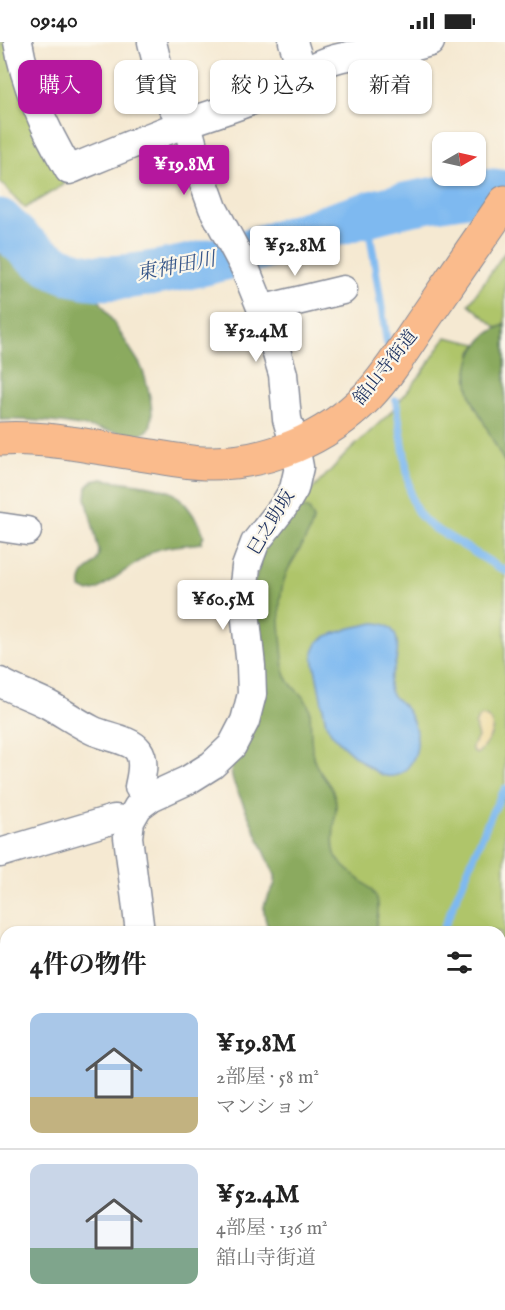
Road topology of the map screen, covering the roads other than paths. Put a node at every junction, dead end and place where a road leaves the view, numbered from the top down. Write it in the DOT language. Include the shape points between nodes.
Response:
graph roads {
  1 [pos="18,42"];
  2 [pos="152,42"];
  3 [pos="293,42"];
  4 [pos="430,42"];
  5 [pos="299,60"];
  6 [pos="333,60"];
  7 [pos="214,114"];
  8 [pos="184,124"];
  9 [pos="500,216"];
  10 [pos="342,290"];
  11 [pos="263,311"];
  12 [pos="0,439"];
  13 [pos="295,446"];
  14 [pos="0,682"];
  15 [pos="148,799"];
  16 [pos="130,821"];
  17 [pos="0,854"];
  18 [pos="139,926"];
  1 -- 8 [label="street" via="38,112 69,170"];
  2 -- 8 [label="street, 巳之助坂" via="170,102"];
  3 -- 5 [label="street"];
  4 -- 6 [label="street"];
  7 -- 8 [label="street"];
  8 -- 11 [label="street, 巳之助坂" via="210,199"];
  9 -- 13 [label="main road, 舘山寺街道" via="369,394 330,428"];
  10 -- 11 [label="street"];
  11 -- 13 [label="street, 巳之助坂" via="283,374 287,419"];
  12 -- 13 [label="main road, 舘山寺街道" via="62,442 208,463 259,458"];
  13 -- 15 [label="street, 巳之助坂" via="298,467 294,489 255,543 246,567 243,593 252,694 245,722 232,746 212,765"];
  14 -- 15 [label="street" via="105,736 130,743 142,760 139,787"];
  15 -- 16 [label="street"];
  16 -- 17 [label="street" via="114,819"];
  16 -- 18 [label="street" via="128,837"];
}
